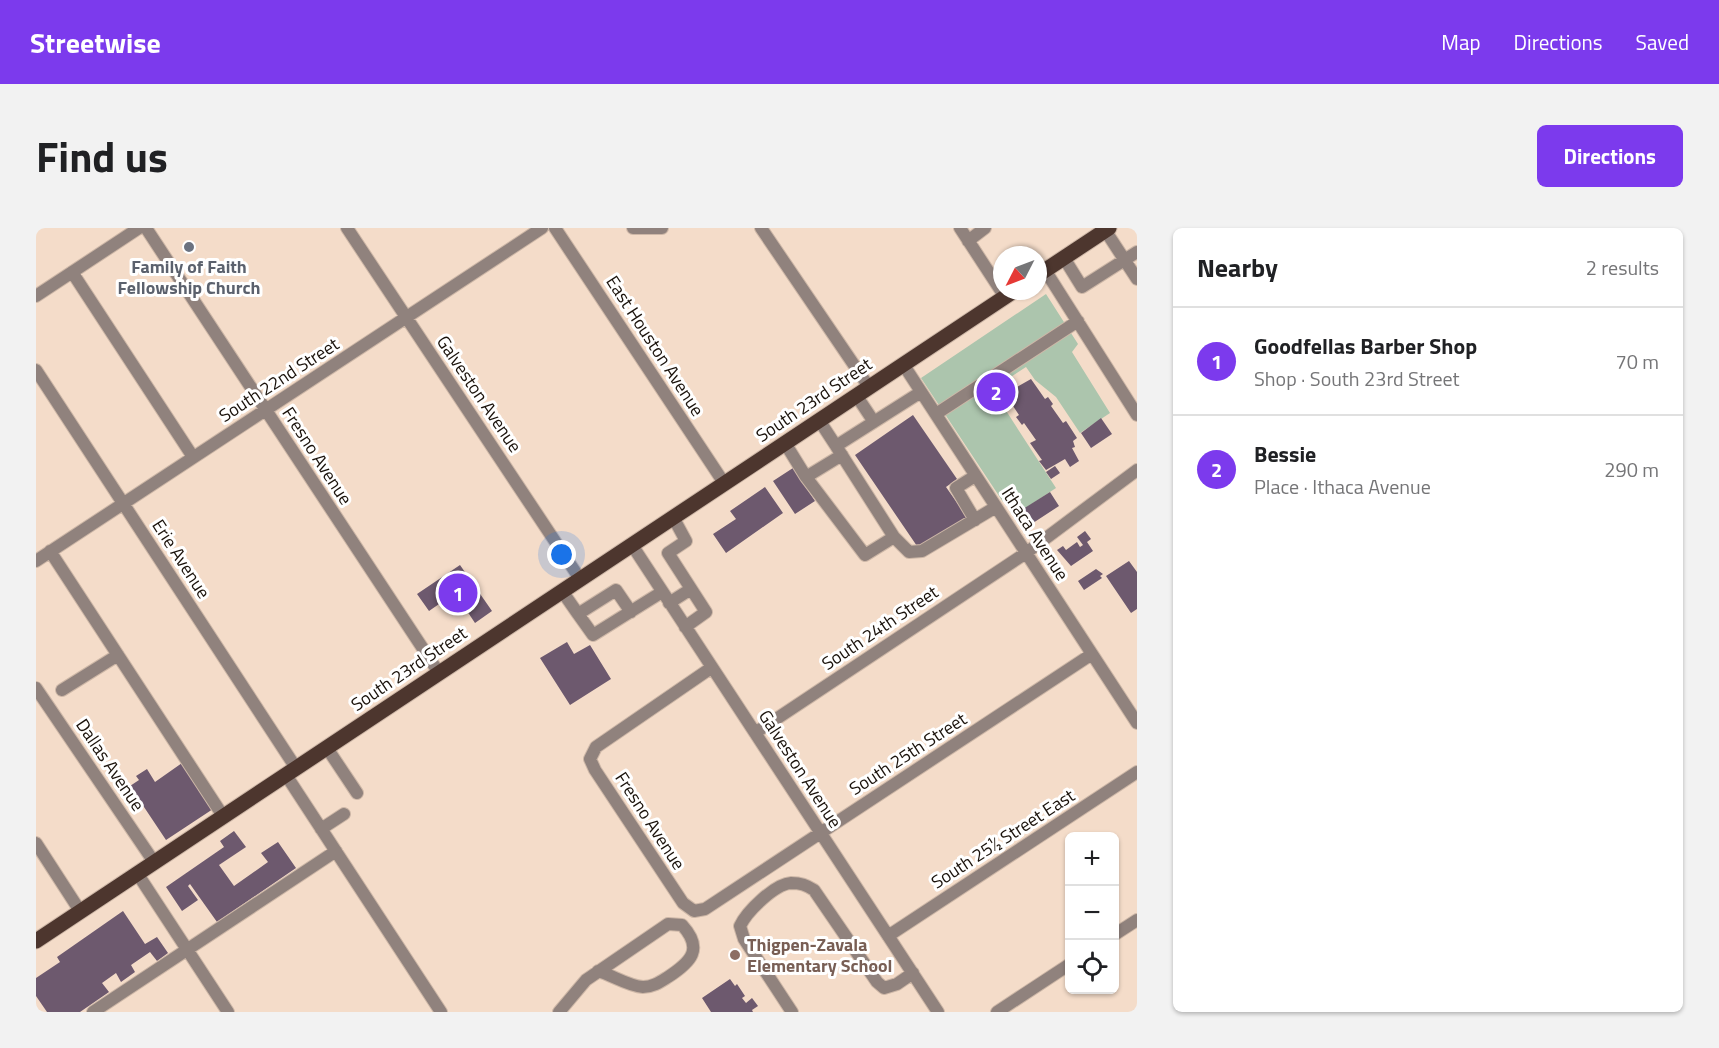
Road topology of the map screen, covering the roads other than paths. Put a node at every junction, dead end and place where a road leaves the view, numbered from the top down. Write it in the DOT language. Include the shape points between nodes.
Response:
graph roads {
  1 [pos="139,228"];
  2 [pos="146,228"];
  3 [pos="347,228"];
  4 [pos="542,228"];
  5 [pos="555,228"];
  6 [pos="633,228"];
  7 [pos="662,228"];
  8 [pos="761,228"];
  9 [pos="960,228"];
  10 [pos="986,228"];
  11 [pos="1107,229"];
  12 [pos="968,241"];
  13 [pos="1137,252"];
  14 [pos="1064,258"];
  15 [pos="1125,260"];
  16 [pos="1047,269"];
  17 [pos="72,272"];
  18 [pos="993,273"];
  19 [pos="1137,278"];
  20 [pos="1047,279"];
  21 [pos="36,296"];
  22 [pos="1001,300"];
  23 [pos="407,317"];
  24 [pos="1078,321"];
  25 [pos="903,364"];
  26 [pos="36,370"];
  27 [pos="863,391"];
  28 [pos="921,392"];
  29 [pos="266,410"];
  30 [pos="936,414"];
  31 [pos="1137,415"];
  32 [pos="819,420"];
  33 [pos="874,422"];
  34 [pos="785,443"];
  35 [pos="839,451"];
  36 [pos="193,457"];
  37 [pos="1137,470"];
  38 [pos="975,476"];
  39 [pos="806,477"];
  40 [pos="724,483"];
  41 [pos="122,503"];
  42 [pos="996,507"];
  43 [pos="673,517"];
  44 [pos="975,520"];
  45 [pos="894,537"];
  46 [pos="632,545"];
  47 [pos="50,551"];
  48 [pos="1026,553"];
  49 [pos="36,561"];
  50 [pos="580,579"];
  51 [pos="691,589"];
  52 [pos="562,591"];
  53 [pos="662,592"];
  54 [pos="669,603"];
  55 [pos="631,612"];
  56 [pos="578,614"];
  57 [pos="685,627"];
  58 [pos="1092,654"];
  59 [pos="118,655"];
  60 [pos="711,668"];
  61 [pos="439,673"];
  62 [pos="36,688"];
  63 [pos="62,690"];
  64 [pos="1137,723"];
  65 [pos="755,733"];
  66 [pos="327,748"];
  67 [pos="291,771"];
  68 [pos="1137,772"];
  69 [pos="357,793"];
  70 [pos="344,814"];
  71 [pos="224,816"];
  72 [pos="321,829"];
  73 [pos="821,833"];
  74 [pos="36,843"];
  75 [pos="336,851"];
  76 [pos="154,862"];
  77 [pos="137,873"];
  78 [pos="683,903"];
  79 [pos="80,911"];
  80 [pos="1137,920"];
  81 [pos="1119,932"];
  82 [pos="888,936"];
  83 [pos="36,941"];
  84 [pos="187,950"];
  85 [pos="1065,967"];
  86 [pos="598,971"];
  87 [pos="913,973"];
  88 [pos="93,1012"];
  89 [pos="228,1012"];
  90 [pos="441,1012"];
  91 [pos="559,1012"];
  92 [pos="792,1012"];
  93 [pos="938,1012"];
  94 [pos="997,1012"];
  1 -- 17 [label="street"];
  2 -- 29 [label="street, Fresno Avenue"];
  3 -- 23 [label="street, Galveston Avenue"];
  4 -- 23 [label="street, South 22nd Street"];
  5 -- 40 [label="street, East Houston Avenue"];
  6 -- 7 [label="street"];
  8 -- 27 [label="street"];
  9 -- 12 [label="street"];
  10 -- 12 [label="street"];
  11 -- 14 [label="main road"];
  11 -- 15 [label="street"];
  12 -- 18 [label="street"];
  13 -- 15 [label="street"];
  14 -- 15 [label="street" via="1082,287"];
  14 -- 16 [label="main road"];
  15 -- 19 [label="street"];
  17 -- 21 [label="street"];
  17 -- 36 [label="street"];
  20 -- 24 [label="street"];
  22 -- 25 [label="main road, South 23rd Street"];
  23 -- 29 [label="street, South 22nd Street"];
  23 -- 50 [label="street, Galveston Avenue"];
  24 -- 30 [label="street"];
  24 -- 31 [label="street"];
  25 -- 27 [label="main road, South 23rd Street"];
  25 -- 28 [label="street, Ithaca Avenue"];
  26 -- 41 [label="street, Erie Avenue"];
  27 -- 32 [label="main road, South 23rd Street"];
  27 -- 33 [label="street"];
  28 -- 30 [label="street, Ithaca Avenue"];
  28 -- 33 [label="street"];
  29 -- 36 [label="street, South 22nd Street"];
  29 -- 61 [label="street, Fresno Avenue"];
  30 -- 38 [label="street, Ithaca Avenue"];
  32 -- 34 [label="main road, South 23rd Street"];
  32 -- 35 [label="street"];
  33 -- 35 [label="street"];
  34 -- 39 [label="street"];
  34 -- 40 [label="main road, South 23rd Street"];
  35 -- 39 [label="street"];
  35 -- 45 [label="street"];
  36 -- 41 [label="street, South 22nd Street"];
  37 -- 48 [label="street, South 24th Street"];
  38 -- 42 [label="street, Ithaca Avenue"];
  38 -- 44 [label="street" via="956,488"];
  39 -- 45 [label="street" via="865,555"];
  40 -- 43 [label="main road, South 23rd Street"];
  41 -- 47 [label="street, South 22nd Street"];
  41 -- 67 [label="street, Erie Avenue"];
  42 -- 44 [label="street"];
  42 -- 48 [label="street, Ithaca Avenue"];
  43 -- 46 [label="main road, South 23rd Street"];
  43 -- 51 [label="street" via="686,541 668,553"];
  44 -- 45 [label="street" via="922,551 909,552"];
  46 -- 50 [label="main road, South 23rd Street"];
  46 -- 53 [label="street, Galveston Avenue"];
  47 -- 49 [label="street, South 22nd Street"];
  47 -- 59 [label="street"];
  48 -- 58 [label="street, Ithaca Avenue"];
  48 -- 65 [label="street, South 24th Street"];
  50 -- 52 [label="main road, South 23rd Street"];
  51 -- 54 [label="street"];
  51 -- 57 [label="street" via="706,612"];
  52 -- 56 [label="street"];
  52 -- 61 [label="main road, South 23rd Street"];
  53 -- 54 [label="street, Galveston Avenue"];
  53 -- 55 [label="street"];
  54 -- 57 [label="street, Galveston Avenue"];
  55 -- 56 [label="street" via="593,635"];
  55 -- 56 [label="street" via="616,590"];
  57 -- 60 [label="street, Galveston Avenue"];
  58 -- 64 [label="street, Ithaca Avenue"];
  58 -- 73 [label="street, South 25th Street"];
  59 -- 63 [label="street"];
  59 -- 71 [label="street"];
  60 -- 65 [label="street, Galveston Avenue"];
  60 -- 78 [label="street, Fresno Avenue" via="596,747 590,759"];
  61 -- 66 [label="main road, South 23rd Street"];
  62 -- 76 [label="street, Dallas Avenue"];
  65 -- 73 [label="street, Galveston Avenue"];
  66 -- 67 [label="main road, South 23rd Street"];
  66 -- 69 [label="street"];
  67 -- 71 [label="main road, South 23rd Street"];
  67 -- 72 [label="street, Erie Avenue"];
  68 -- 82 [label="street, South 25½ Street East"];
  70 -- 72 [label="street"];
  71 -- 76 [label="main road, South 23rd Street"];
  72 -- 75 [label="street, Erie Avenue"];
  73 -- 78 [label="street, South 25th Street" via="705,909 694,911"];
  73 -- 82 [label="street, Galveston Avenue"];
  74 -- 79 [label="street"];
  75 -- 84 [label="street"];
  75 -- 90 [label="street, Erie Avenue"];
  76 -- 77 [label="main road, South 23rd Street"];
  77 -- 79 [label="main road, South 23rd Street"];
  77 -- 84 [label="street"];
  79 -- 83 [label="main road, South 23rd Street"];
  80 -- 81 [label="street"];
  82 -- 87 [label="street, Galveston Avenue"];
  84 -- 88 [label="street"];
  84 -- 89 [label="street"];
  85 -- 94 [label="street"];
  86 -- 86 [label="street" via="640,987 653,986 683,967 691,957 691,935 682,925 668,924"];
  86 -- 91 [label="street"];
  87 -- 92 [label="street" via="884,988 814,890 805,884 788,883 760,900 740,926 744,939"];
  87 -- 93 [label="street, Galveston Avenue"];
}
